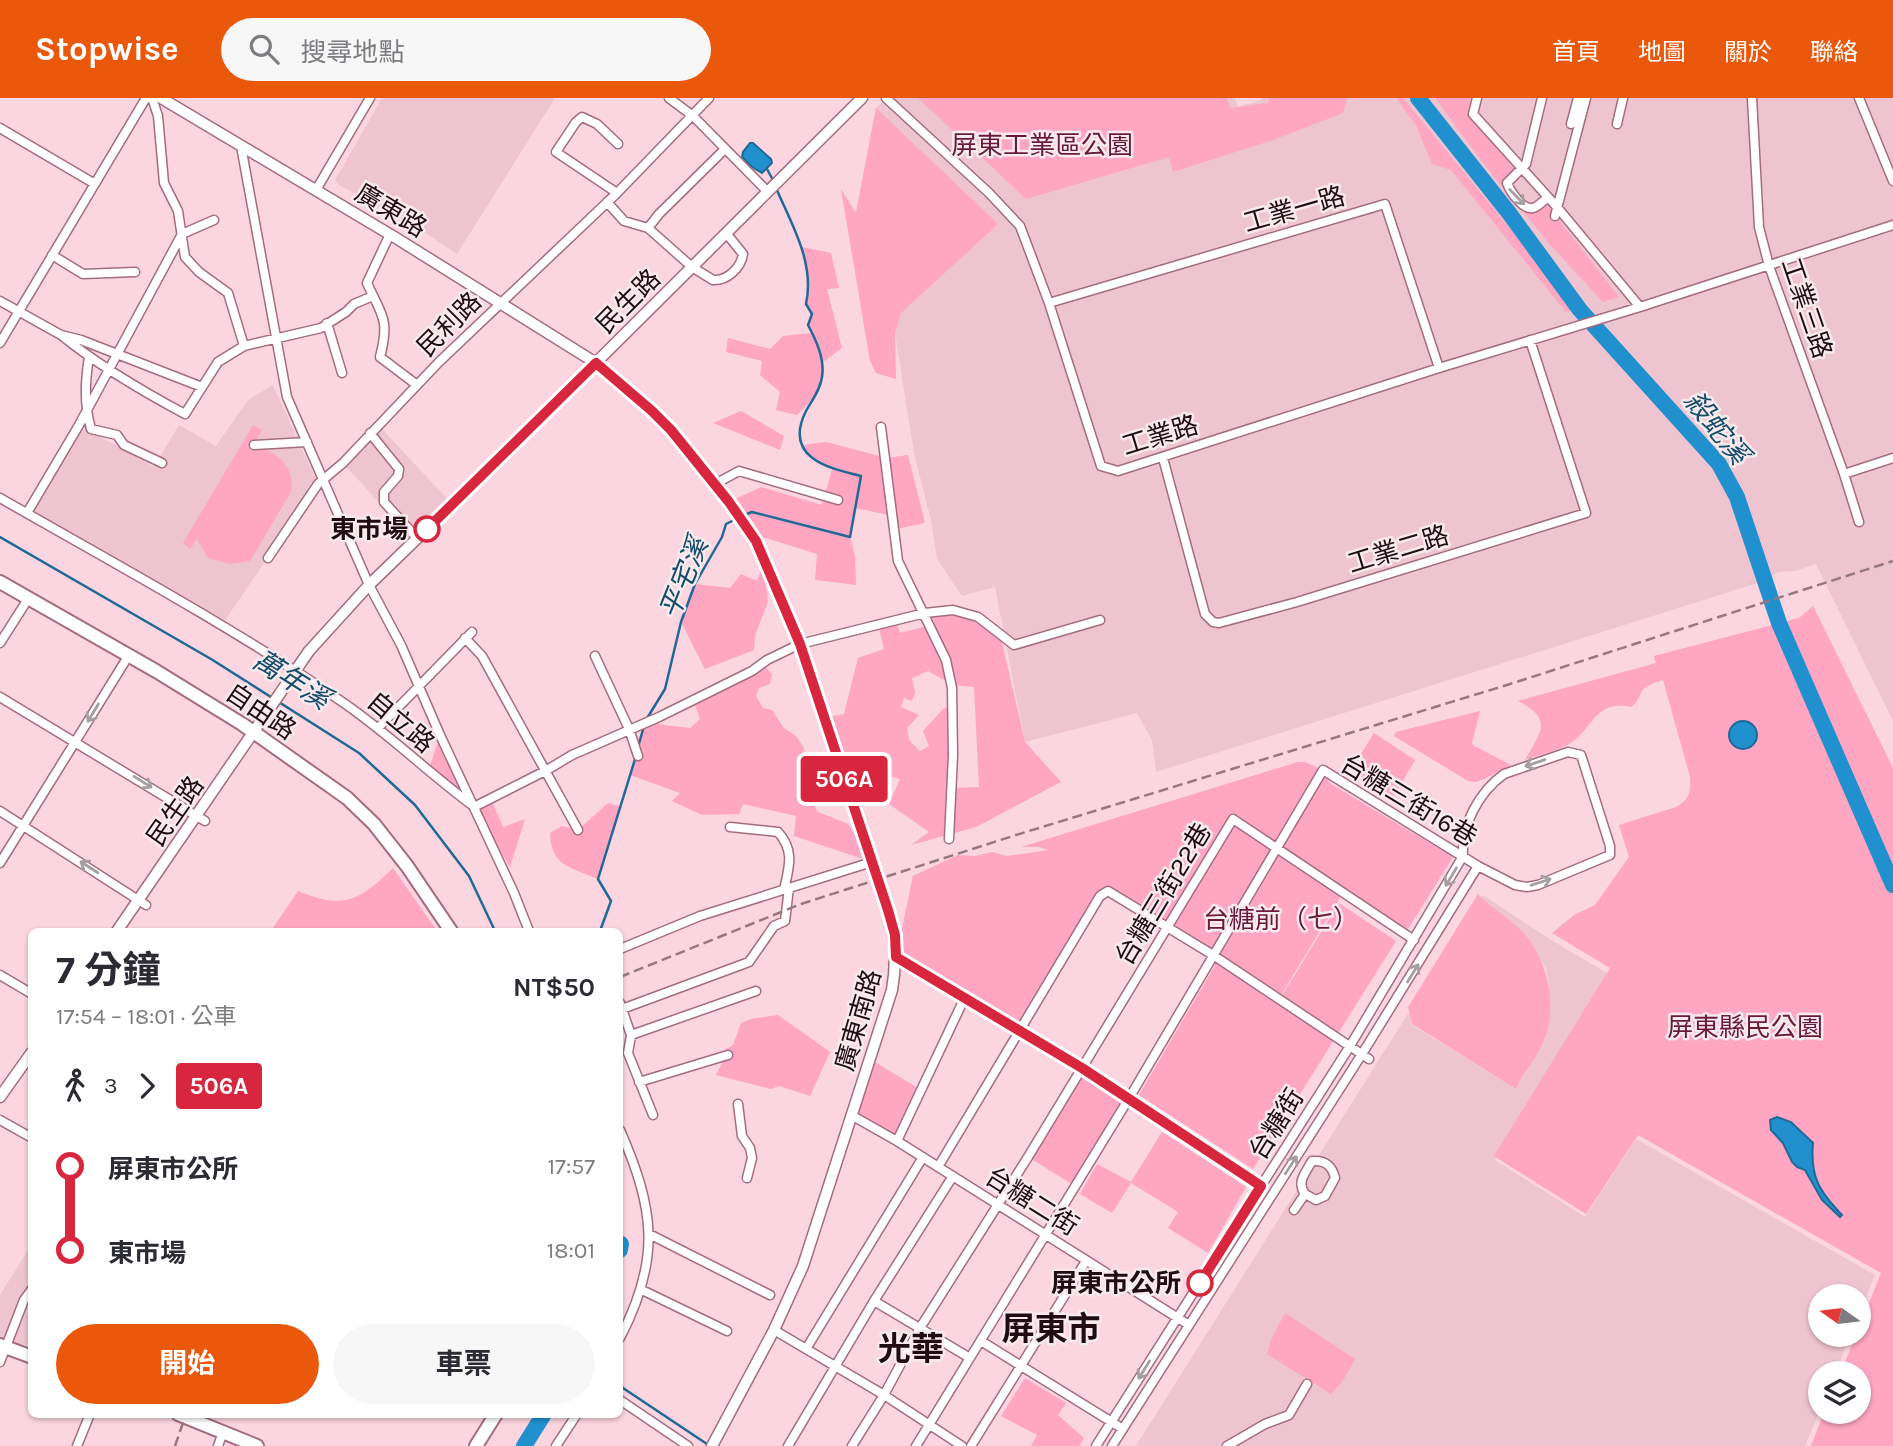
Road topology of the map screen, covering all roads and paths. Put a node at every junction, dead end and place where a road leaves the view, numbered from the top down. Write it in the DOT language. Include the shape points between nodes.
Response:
graph roads {
  1 [pos="146,98"];
  2 [pos="152,98"];
  3 [pos="161,98"];
  4 [pos="370,98"];
  5 [pos="669,98"];
  6 [pos="709,98"];
  7 [pos="862,98"];
  8 [pos="886,98"];
  9 [pos="1477,98"];
  10 [pos="1542,98"];
  11 [pos="1578,98"];
  12 [pos="1586,98"];
  13 [pos="1623,98"];
  14 [pos="1752,98"];
  15 [pos="1859,98"];
  16 [pos="693,116"];
  17 [pos="1571,124"];
  18 [pos="1617,124"];
  19 [pos="0,128"];
  20 [pos="618,144"];
  21 [pos="241,146"];
  22 [pos="725,149"];
  23 [pos="1522,168"];
  24 [pos="1893,181"];
  25 [pos="95,184"];
  26 [pos="316,190"];
  27 [pos="768,192"];
  28 [pos="617,193"];
  29 [pos="1548,197"];
  30 [pos="607,202"];
  31 [pos="1556,211"];
  32 [pos="214,220"];
  33 [pos="1893,225"];
  34 [pos="648,228"];
  35 [pos="726,233"];
  36 [pos="182,234"];
  37 [pos="390,234"];
  38 [pos="52,255"];
  39 [pos="1769,266"];
  40 [pos="692,267"];
  41 [pos="135,272"];
  42 [pos="373,296"];
  43 [pos="0,301"];
  44 [pos="500,303"];
  45 [pos="1049,303"];
  46 [pos="1640,307"];
  47 [pos="19,312"];
  48 [pos="327,323"];
  49 [pos="61,335"];
  50 [pos="275,340"];
  51 [pos="1530,340"];
  52 [pos="0,343"];
  53 [pos="244,346"];
  54 [pos="117,353"];
  55 [pos="89,357"];
  56 [pos="596,363"];
  57 [pos="109,368"];
  58 [pos="1439,368"];
  59 [pos="342,373"];
  60 [pos="417,385"];
  61 [pos="202,387"];
  62 [pos="86,411"];
  63 [pos="881,428"];
  64 [pos="370,433"];
  65 [pos="307,442"];
  66 [pos="254,446"];
  67 [pos="1163,458"];
  68 [pos="1893,458"];
  69 [pos="162,463"];
  70 [pos="1844,474"];
  71 [pos="324,481"];
  72 [pos="715,484"];
  73 [pos="0,498"];
  74 [pos="838,500"];
  75 [pos="27,513"];
  76 [pos="1858,522"];
  77 [pos="417,538"];
  78 [pos="268,558"];
  79 [pos="0,582"];
  80 [pos="369,584"];
  81 [pos="28,599"];
  82 [pos="925,612"];
  83 [pos="1100,620"];
  84 [pos="0,643"];
  85 [pos="800,644"];
  86 [pos="129,655"];
  87 [pos="595,656"];
  88 [pos="295,671"];
  89 [pos="419,687"];
  90 [pos="0,697"];
  91 [pos="378,728"];
  92 [pos="629,729"];
  93 [pos="254,731"];
  94 [pos="76,741"];
  95 [pos="638,756"];
  96 [pos="547,770"];
  97 [pos="474,807"];
  98 [pos="0,811"];
  99 [pos="201,819"];
  100 [pos="23,824"];
  101 [pos="730,827"];
  102 [pos="578,830"];
  103 [pos="949,839"];
  104 [pos="1277,848"];
  105 [pos="1463,856"];
  106 [pos="872,862"];
  107 [pos="0,863"];
  108 [pos="1478,866"];
  109 [pos="786,889"];
  110 [pos="142,902"];
  111 [pos="1167,927"];
  112 [pos="120,928"];
  113 [pos="449,928"];
  114 [pos="528,928"];
  115 [pos="1413,940"];
  116 [pos="623,948"];
  117 [pos="1213,955"];
  118 [pos="896,957"];
  119 [pos="0,975"];
  120 [pos="756,991"];
  121 [pos="28,992"];
  122 [pos="965,997"];
  123 [pos="623,1005"];
  124 [pos="623,1012"];
  125 [pos="1020,1030"];
  126 [pos="631,1035"];
  127 [pos="1350,1046"];
  128 [pos="624,1054"];
  129 [pos="728,1055"];
  130 [pos="1366,1056"];
  131 [pos="28,1058"];
  132 [pos="1082,1068"];
  133 [pos="639,1082"];
  134 [pos="0,1097"];
  135 [pos="1128,1100"];
  136 [pos="738,1104"];
  137 [pos="653,1115"];
  138 [pos="851,1115"];
  139 [pos="0,1120"];
  140 [pos="28,1136"];
  141 [pos="623,1137"];
  142 [pos="897,1141"];
  143 [pos="923,1157"];
  144 [pos="938,1167"];
  145 [pos="953,1176"];
  146 [pos="747,1178"];
  147 [pos="1261,1186"];
  148 [pos="1305,1194"];
  149 [pos="998,1204"];
  150 [pos="1294,1210"];
  151 [pos="649,1234"];
  152 [pos="1045,1235"];
  153 [pos="1086,1261"];
  154 [pos="642,1290"];
  155 [pos="28,1294"];
  156 [pos="770,1296"];
  157 [pos="874,1301"];
  158 [pos="1177,1318"];
  159 [pos="1189,1325"];
  160 [pos="920,1328"];
  161 [pos="774,1330"];
  162 [pos="623,1331"];
  163 [pos="727,1331"];
  164 [pos="981,1341"];
  165 [pos="3,1346"];
  166 [pos="806,1349"];
  167 [pos="28,1355"];
  168 [pos="970,1358"];
  169 [pos="0,1362"];
  170 [pos="836,1366"];
  171 [pos="1022,1366"];
  172 [pos="1307,1384"];
  173 [pos="884,1395"];
  174 [pos="623,1402"];
  175 [pos="88,1418"];
  176 [pos="188,1418"];
  177 [pos="494,1418"];
  178 [pos="574,1418"];
  179 [pos="1111,1421"];
  180 [pos="931,1425"];
  181 [pos="1124,1429"];
  182 [pos="223,1432"];
  183 [pos="713,1445"];
  184 [pos="77,1446"];
  185 [pos="218,1446"];
  186 [pos="257,1446"];
  187 [pos="476,1446"];
  188 [pos="556,1446"];
  189 [pos="688,1446"];
  190 [pos="788,1446"];
  191 [pos="852,1446"];
  192 [pos="916,1446"];
  193 [pos="962,1446"];
  194 [pos="971,1446"];
  195 [pos="1096,1446"];
  196 [pos="1112,1446"];
  197 [pos="1227,1446"];
  1 -- 25 [label="street"];
  2 -- 36 [label="street" via="164,183 178,211"];
  3 -- 21 [label="street, 廣東路"];
  4 -- 26 [label="street"];
  5 -- 16 [label="street"];
  6 -- 16 [label="street, 民利路"];
  7 -- 27 [label="street, 民生路"];
  8 -- 45 [label="street, 工業路" via="1020,226"];
  9 -- 23 [label="street" via="1473,114"];
  10 -- 23 [label="street"];
  11 -- 17 [label="street"];
  12 -- 31 [label="street"];
  13 -- 18 [label="street"];
  14 -- 39 [label="street, 工業三路" via="1759,227"];
  15 -- 24 [label="street"];
  16 -- 22 [label="street"];
  16 -- 28 [label="street, 民利路"];
  19 -- 25 [label="street"];
  20 -- 28 [label="street" via="582,117 556,152"];
  21 -- 26 [label="street, 廣東路"];
  21 -- 50 [label="street"];
  22 -- 27 [label="street"];
  22 -- 34 [label="street"];
  23 -- 29 [label="street"];
  23 -- 29 [label="street, one-way" via="1507,183 1522,204 1535,208"];
  25 -- 38 [label="street"];
  26 -- 37 [label="street, 廣東路"];
  27 -- 35 [label="street, 民生路"];
  28 -- 30 [label="street, 民利路"];
  29 -- 31 [label="street"];
  30 -- 34 [label="street" via="624,221"];
  30 -- 44 [label="street, 民利路"];
  31 -- 46 [label="street"];
  32 -- 36 [label="street"];
  33 -- 39 [label="street"];
  34 -- 40 [label="street"];
  35 -- 40 [label="street, 民生路"];
  35 -- 40 [label="street" via="743,254 728,277 713,280"];
  36 -- 53 [label="street" via="185,257 228,293"];
  36 -- 54 [label="street"];
  37 -- 42 [label="street" via="367,283"];
  37 -- 44 [label="street, 廣東路"];
  38 -- 41 [label="street" via="83,274"];
  38 -- 47 [label="street"];
  39 -- 46 [label="street"];
  39 -- 70 [label="street, 工業三路"];
  40 -- 56 [label="street, 民生路"];
  42 -- 48 [label="street"];
  42 -- 60 [label="street" via="386,333 380,357"];
  43 -- 47 [label="street"];
  44 -- 56 [label="street, 廣東路"];
  44 -- 60 [label="street, 民利路"];
  45 -- 58 [label="street, 工業一路" via="1385,204"];
  45 -- 67 [label="street, 工業路" via="1101,466 1118,471"];
  46 -- 51 [label="street, 工業路"];
  47 -- 49 [label="street"];
  47 -- 52 [label="street"];
  48 -- 50 [label="street"];
  48 -- 59 [label="street"];
  49 -- 54 [label="street"];
  49 -- 55 [label="street"];
  50 -- 53 [label="street"];
  50 -- 65 [label="street" via="287,397"];
  51 -- 58 [label="street, 工業路"];
  51 -- 67 [label="street, 工業二路" via="1586,513 1219,623 1205,614"];
  53 -- 61 [label="street" via="218,362"];
  54 -- 57 [label="street"];
  54 -- 61 [label="street"];
  55 -- 57 [label="street"];
  55 -- 62 [label="street"];
  56 -- 72 [label="street, 廣東南路" via="671,430"];
  56 -- 77 [label="street, 民生路"];
  57 -- 61 [label="street" via="185,414"];
  57 -- 62 [label="street"];
  58 -- 67 [label="street, 工業路"];
  60 -- 64 [label="street, 民利路"];
  62 -- 69 [label="street" via="91,429 117,435 124,445"];
  62 -- 75 [label="street"];
  63 -- 82 [label="street" via="898,561"];
  64 -- 71 [label="street, 民利路"];
  64 -- 77 [label="street" via="399,469 383,502"];
  65 -- 66 [label="street"];
  65 -- 71 [label="street"];
  68 -- 70 [label="street"];
  70 -- 76 [label="street, 工業三路"];
  71 -- 78 [label="street, 民利路"];
  71 -- 80 [label="street"];
  72 -- 74 [label="street" via="739,471"];
  72 -- 85 [label="street, 廣東南路" via="765,559"];
  73 -- 75 [label="street, 自立路"];
  75 -- 88 [label="street, 自立路"];
  77 -- 80 [label="street, 民生路"];
  79 -- 81 [label="main road, 自由路"];
  80 -- 88 [label="street, 民生路"];
  80 -- 89 [label="street"];
  81 -- 84 [label="street"];
  81 -- 86 [label="main road, 自由路"];
  82 -- 83 [label="street" via="953,610 978,617 1014,645"];
  82 -- 85 [label="street"];
  82 -- 103 [label="street" via="946,660 951,688"];
  85 -- 92 [label="street"];
  85 -- 106 [label="street, 廣東南路"];
  86 -- 93 [label="main road, 自由路"];
  86 -- 94 [label="street, one-way"];
  87 -- 92 [label="street"];
  88 -- 91 [label="street, 自立路"];
  88 -- 93 [label="street, 民生路"];
  89 -- 91 [label="street"];
  89 -- 96 [label="street" via="468,635"];
  89 -- 97 [label="street"];
  90 -- 94 [label="street"];
  91 -- 97 [label="street, 自立路"];
  92 -- 95 [label="street"];
  92 -- 96 [label="street"];
  93 -- 99 [label="street, 民生路"];
  93 -- 113 [label="main road, 自由路" via="364,813"];
  94 -- 99 [label="street, one-way"];
  94 -- 100 [label="street"];
  96 -- 97 [label="street"];
  96 -- 102 [label="street"];
  97 -- 114 [label="street, 自立路"];
  98 -- 100 [label="street"];
  99 -- 110 [label="street, 民生路"];
  100 -- 107 [label="street"];
  110 -- 100 [label="street, one-way"];
  101 -- 109 [label="street" via="778,832 792,857"];
  104 -- 105 [label="street, 台糖三街16巷" via="1323,770"];
  104 -- 111 [label="street, 台糖三街22巷" via="1233,819"];
  104 -- 115 [label="street, 台糖三街22巷"];
  104 -- 117 [label="street, 台糖三街16巷"];
  105 -- 108 [label="street, 台糖三街16巷"];
  108 -- 105 [label="street, one-way" via="1527,887 1610,855 1581,755 1568,752 1495,780 1465,830"];
  105 -- 115 [label="street, 台糖街, one-way"];
  106 -- 109 [label="street"];
  106 -- 118 [label="street, 廣東南路" via="892,923"];
  130 -- 108 [label="street, 台糖街, one-way"];
  109 -- 116 [label="street" via="700,916"];
  109 -- 123 [label="street" via="785,921 774,926 749,962"];
  110 -- 112 [label="street, 民生路"];
  111 -- 117 [label="street"];
  111 -- 125 [label="street" via="1108,891 1100,896"];
  111 -- 132 [label="street, 台糖三街22巷"];
  115 -- 127 [label="street, 台糖街"];
  117 -- 127 [label="street"];
  117 -- 135 [label="street, 台糖三街16巷"];
  118 -- 122 [label="street"];
  118 -- 138 [label="street, 廣東南路" via="892,990"];
  119 -- 121 [label="street"];
  120 -- 126 [label="street"];
  122 -- 125 [label="street"];
  122 -- 142 [label="street"];
  124 -- 126 [label="street"];
  125 -- 132 [label="street"];
  125 -- 144 [label="street"];
  126 -- 128 [label="street"];
  127 -- 130 [label="street"];
  127 -- 147 [label="street, 台糖街"];
  128 -- 133 [label="street"];
  129 -- 133 [label="street"];
  159 -- 130 [label="street, 台糖街, one-way"];
  131 -- 134 [label="street"];
  132 -- 135 [label="street"];
  132 -- 149 [label="street, 台糖三街22巷"];
  133 -- 137 [label="street"];
  135 -- 147 [label="street"];
  135 -- 152 [label="street, 台糖三街16巷"];
  136 -- 146 [label="street" via="742,1136 752,1158"];
  138 -- 142 [label="street, 台糖二街"];
  138 -- 161 [label="street, 廣東南路" via="803,1266"];
  139 -- 140 [label="street"];
  141 -- 151 [label="street" via="644,1193"];
  142 -- 143 [label="street, 台糖二街"];
  143 -- 144 [label="street, 台糖二街"];
  143 -- 166 [label="street"];
  144 -- 145 [label="street, 台糖二街"];
  145 -- 149 [label="street, 台糖二街"];
  145 -- 157 [label="street"];
  147 -- 158 [label="street, 台糖街"];
  148 -- 148 [label="street" via="1316,1200 1325,1196 1335,1178 1328,1164 1312,1161 1301,1180"];
  148 -- 150 [label="street"];
  149 -- 152 [label="street, 台糖二街"];
  149 -- 160 [label="street, 台糖三街22巷"];
  151 -- 154 [label="street"];
  151 -- 156 [label="street"];
  152 -- 153 [label="street, 台糖二街"];
  152 -- 164 [label="street, 台糖三街16巷"];
  153 -- 158 [label="street, 台糖二街"];
  153 -- 171 [label="street"];
  154 -- 162 [label="street"];
  154 -- 163 [label="street"];
  155 -- 165 [label="street"];
  157 -- 160 [label="street"];
  157 -- 170 [label="street"];
  158 -- 159 [label="street, 台糖二街"];
  158 -- 179 [label="street, 台糖街, one-way"];
  159 -- 181 [label="street, 台糖街"];
  160 -- 168 [label="street"];
  160 -- 173 [label="street, 台糖三街22巷"];
  161 -- 166 [label="street"];
  161 -- 183 [label="street, 廣東南路"];
  164 -- 168 [label="street, 台糖三街16巷"];
  164 -- 171 [label="street"];
  165 -- 167 [label="main road"];
  165 -- 169 [label="street"];
  166 -- 170 [label="street"];
  168 -- 180 [label="street, 台糖三街16巷"];
  170 -- 173 [label="street"];
  170 -- 190 [label="street"];
  171 -- 179 [label="street"];
  171 -- 194 [label="street"];
  172 -- 197 [label="street" via="1289,1415"];
  173 -- 180 [label="street"];
  173 -- 191 [label="street, 台糖三街22巷"];
  174 -- 189 [label="street"];
  175 -- 184 [label="street"];
  176 -- 182 [label="main road"];
  177 -- 187 [label="main road"];
  178 -- 188 [label="street"];
  179 -- 181 [label="street"];
  179 -- 195 [label="street, 台糖街"];
  180 -- 192 [label="street, 台糖三街16巷"];
  180 -- 193 [label="street"];
  181 -- 196 [label="street, 台糖街"];
  182 -- 185 [label="street"];
  182 -- 186 [label="main road"];
}
